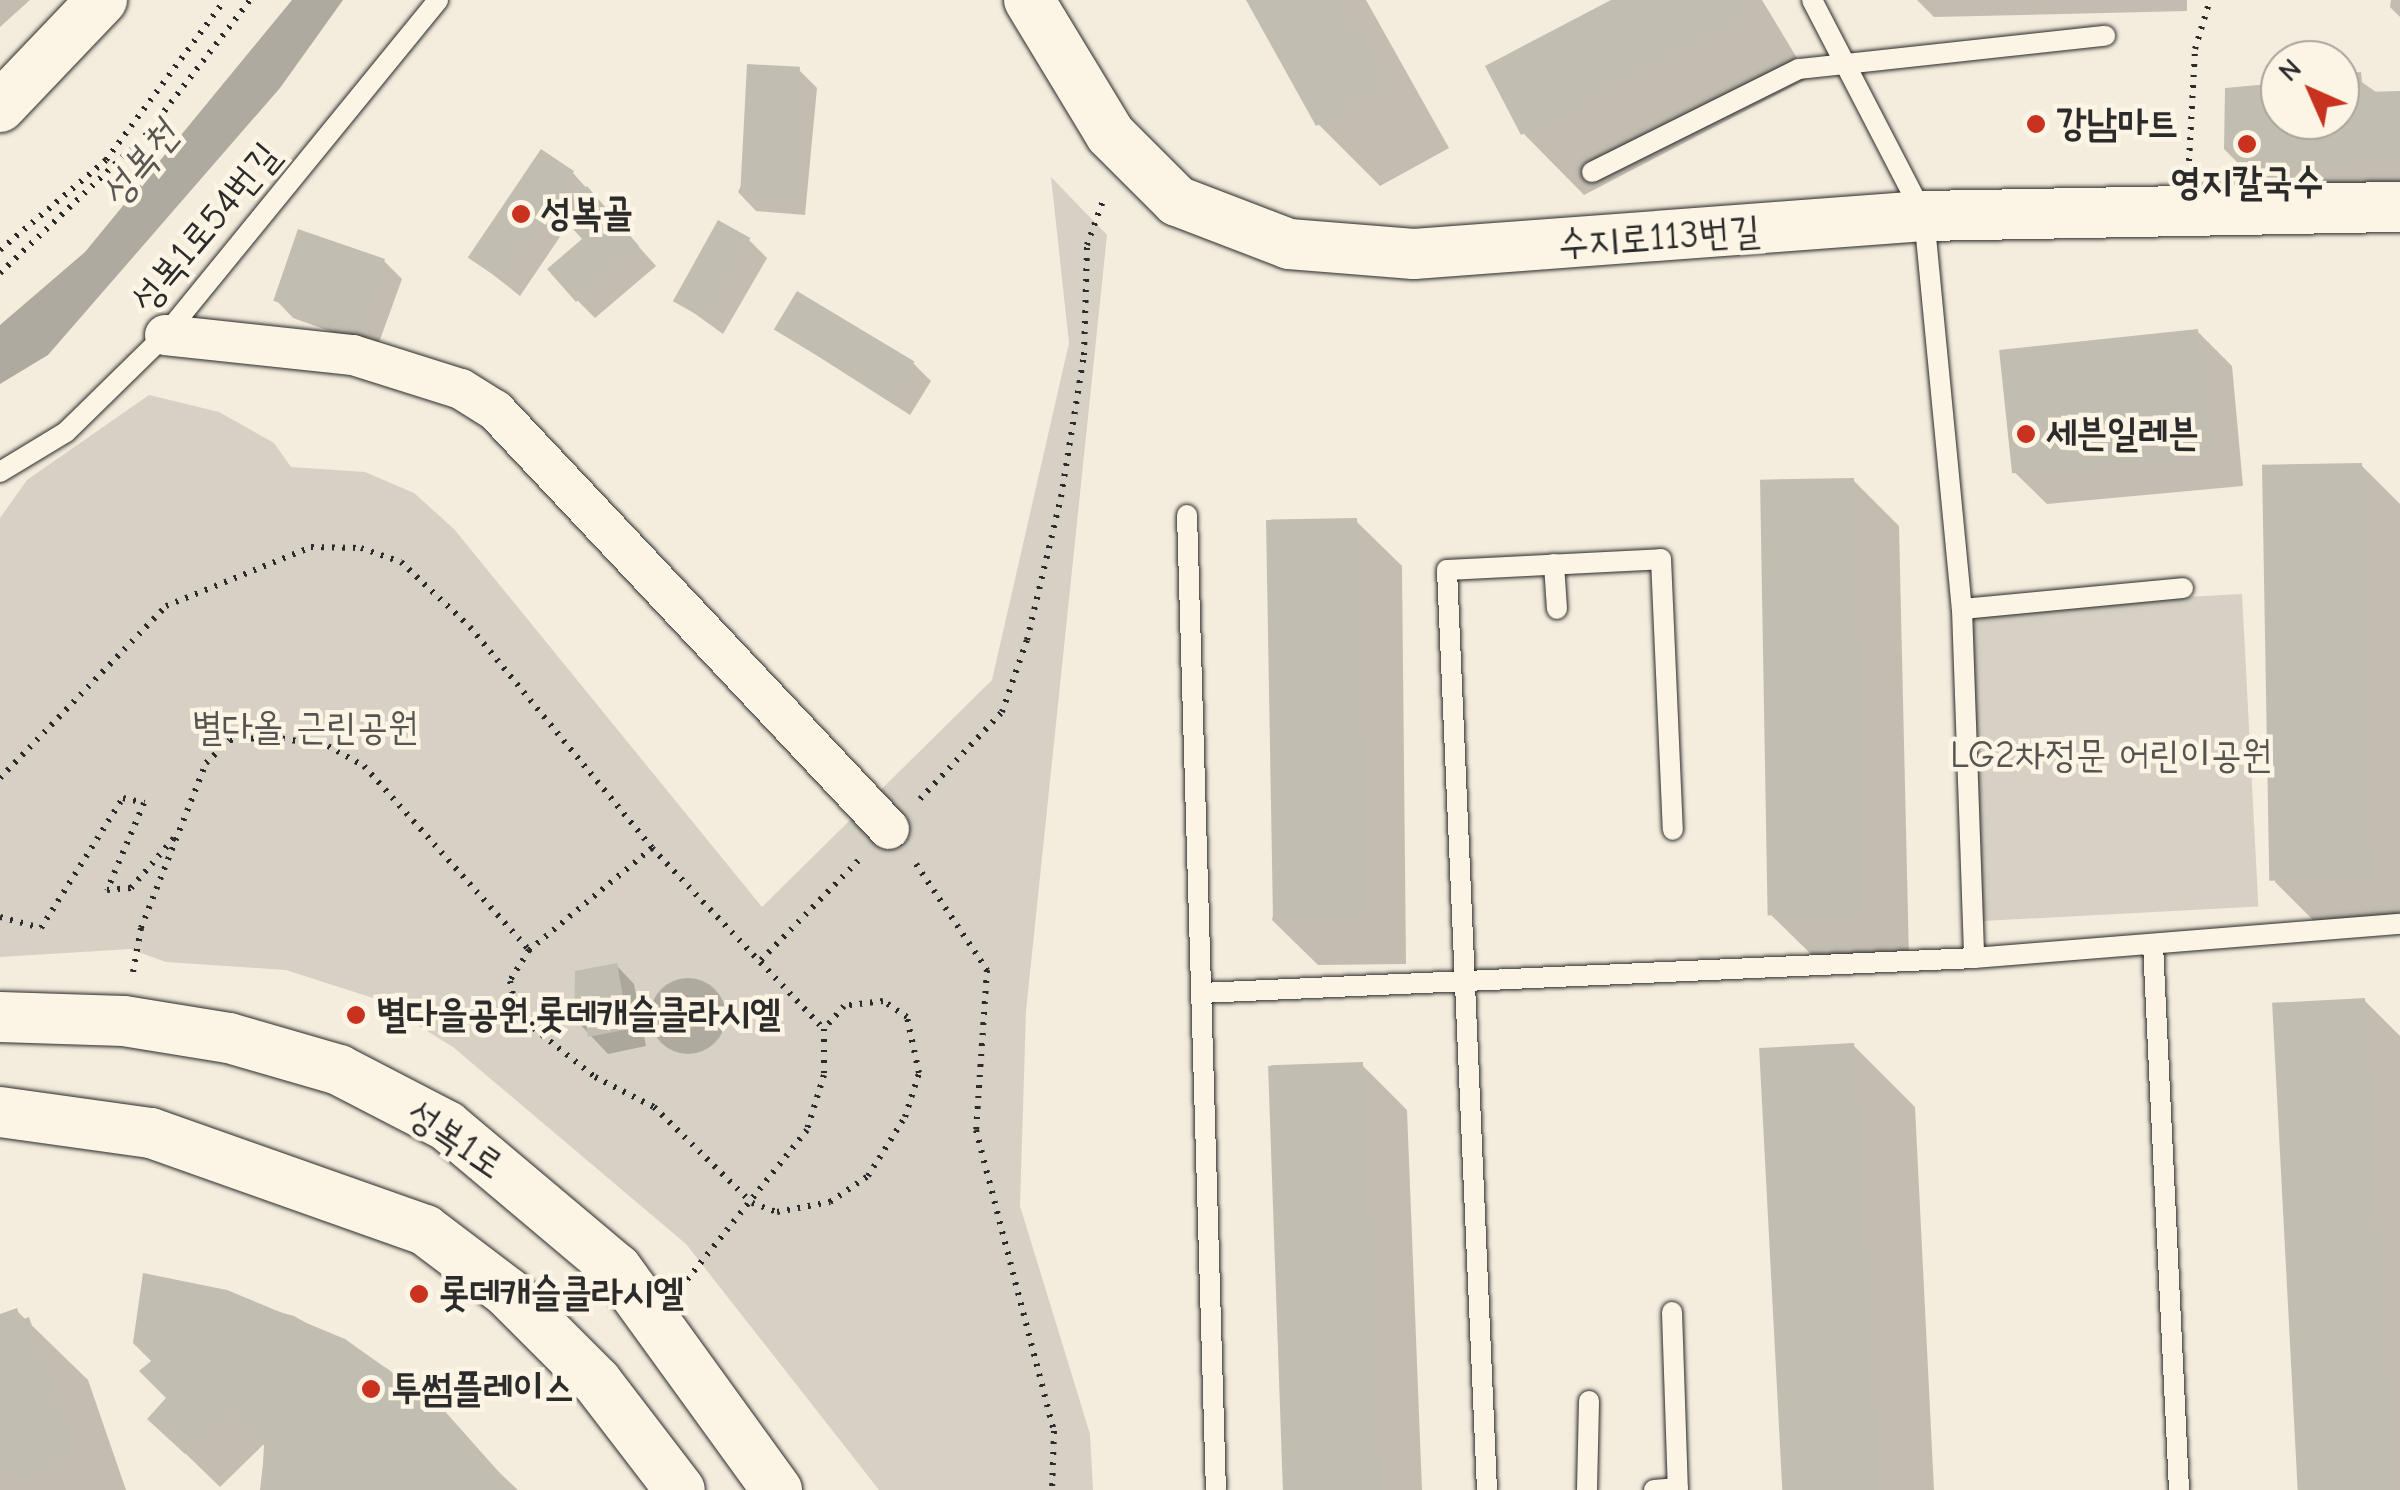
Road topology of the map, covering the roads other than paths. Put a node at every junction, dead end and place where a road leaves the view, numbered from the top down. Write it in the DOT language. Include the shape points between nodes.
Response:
graph roads {
  1 [pos="102,0"];
  2 [pos="438,0"];
  3 [pos="1028,0"];
  4 [pos="1812,0"];
  5 [pos="2105,36"];
  6 [pos="1846,68"];
  7 [pos="0,107"];
  8 [pos="1592,172"];
  9 [pos="2400,207"];
  10 [pos="1924,216"];
  11 [pos="165,334"];
  12 [pos="0,472"];
  13 [pos="1187,515"];
  14 [pos="1554,564"];
  15 [pos="2183,588"];
  16 [pos="1556,609"];
  17 [pos="1962,609"];
  18 [pos="889,829"];
  19 [pos="1673,830"];
  20 [pos="2400,924"];
  21 [pos="2152,944"];
  22 [pos="1974,958"];
  23 [pos="1468,981"];
  24 [pos="1201,992"];
  25 [pos="0,1017"];
  26 [pos="0,1112"];
  27 [pos="1672,1312"];
  28 [pos="1589,1401"];
  29 [pos="762,1485"];
  30 [pos="1678,1489"];
  31 [pos="680,1490"];
  32 [pos="1216,1490"];
  33 [pos="1487,1490"];
  34 [pos="1587,1490"];
  35 [pos="1654,1490"];
  36 [pos="2179,1490"];
  1 -- 7 [label="street"];
  2 -- 11 [label="lane, 성복1로54번길"];
  3 -- 10 [label="street, 수지로113번길" via="1134,158 1177,200 1289,244 1414,254"];
  4 -- 6 [label="lane"];
  5 -- 6 [label="lane"];
  6 -- 8 [label="lane" via="1799,69"];
  6 -- 10 [label="lane"];
  9 -- 10 [label="street, 수지로113번길"];
  10 -- 17 [label="lane"];
  11 -- 12 [label="lane, 성복1로54번길" via="66,432"];
  11 -- 18 [label="street" via="353,354 448,384 495,410"];
  13 -- 24 [label="lane"];
  14 -- 16 [label="lane"];
  14 -- 19 [label="lane" via="1661,559"];
  14 -- 23 [label="lane" via="1447,570"];
  15 -- 17 [label="lane"];
  17 -- 22 [label="lane"];
  20 -- 21 [label="lane"];
  21 -- 22 [label="lane"];
  21 -- 36 [label="lane"];
  22 -- 23 [label="lane"];
  23 -- 24 [label="lane"];
  23 -- 33 [label="lane"];
  24 -- 32 [label="lane"];
  25 -- 29 [label="street, 성복1로" via="124,1021 339,1070 447,1126 616,1269"];
  26 -- 31 [label="street" via="151,1133 425,1230 507,1292 597,1382"];
  27 -- 30 [label="lane"];
  28 -- 34 [label="lane"];
  30 -- 35 [label="lane"];
}
